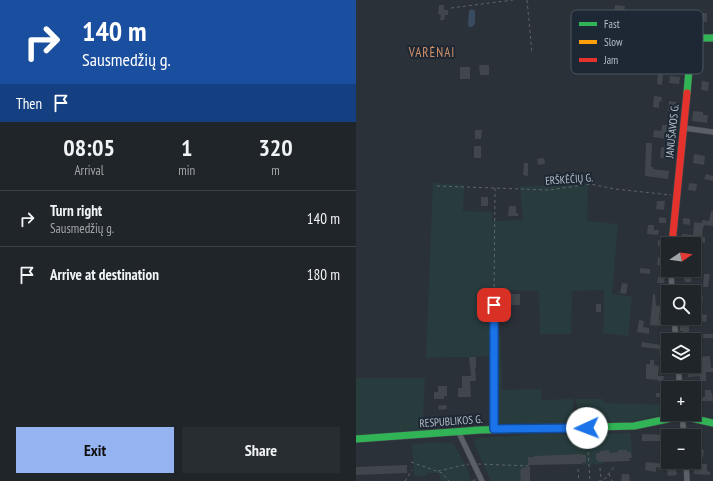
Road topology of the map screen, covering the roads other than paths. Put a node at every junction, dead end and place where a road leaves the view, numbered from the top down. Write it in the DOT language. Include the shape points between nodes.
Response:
graph roads {
  1 [pos="689,74"];
  2 [pos="684,128"];
  3 [pos="713,132"];
  4 [pos="673,237"];
  5 [pos="494,305"];
  6 [pos="661,420"];
  7 [pos="701,420"];
  8 [pos="713,423"];
  9 [pos="494,429"];
  10 [pos="458,432"];
  11 [pos="356,439"];
  12 [pos="686,469"];
  13 [pos="482,481"];
  14 [pos="687,481"];
  1 -- 2 [label="street, JANUŠAVOS G."];
  2 -- 3 [label="street"];
  2 -- 4 [label="street, JANUŠAVOS G."];
  5 -- 9 [label="street"];
  6 -- 9 [label="street, RESPUBLIKOS G." via="634,426"];
  7 -- 8 [label="street, RESPUBLIKOS G."];
  9 -- 10 [label="street, RESPUBLIKOS G."];
  10 -- 11 [label="street, RESPUBLIKOS G."];
  10 -- 13 [label="street"];
  12 -- 14 [label="street"];
}
